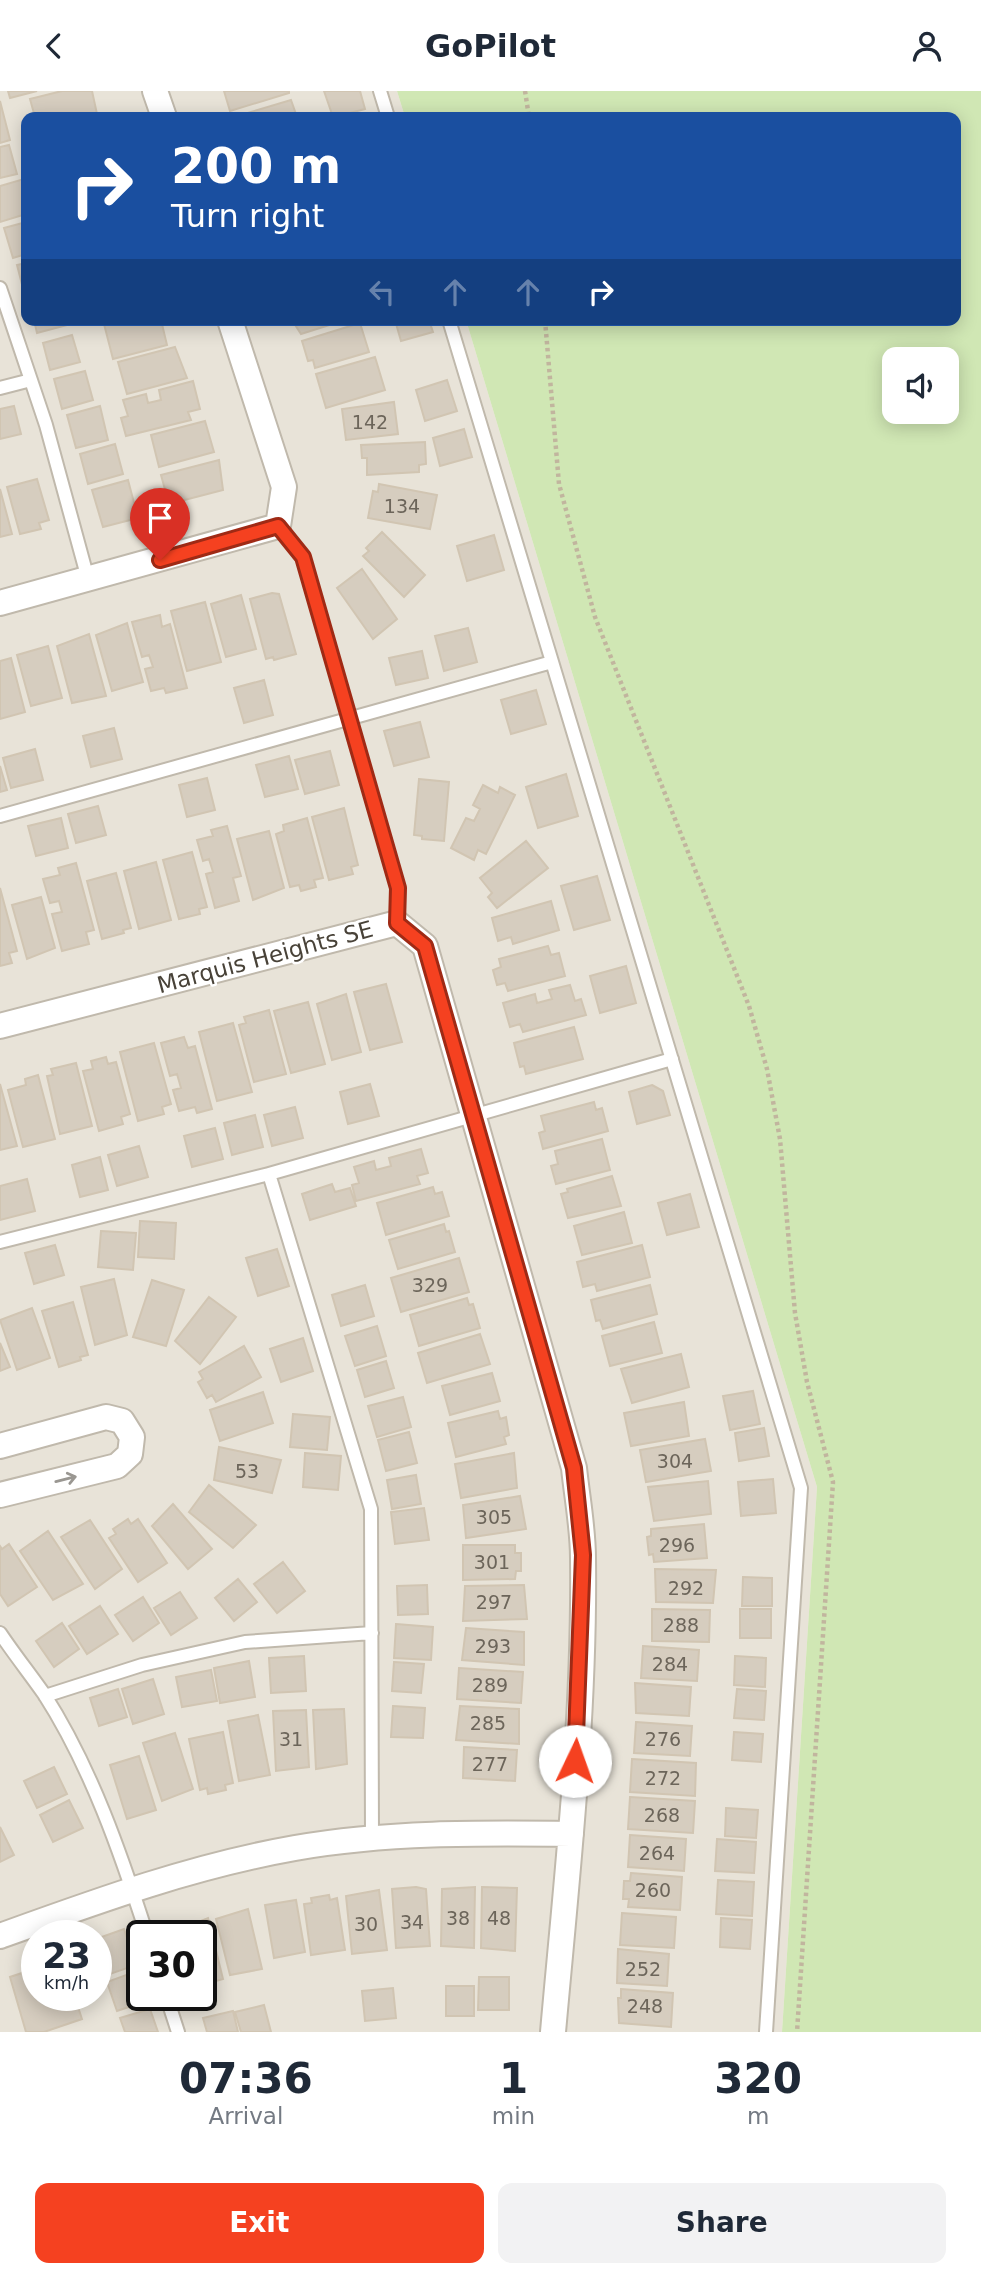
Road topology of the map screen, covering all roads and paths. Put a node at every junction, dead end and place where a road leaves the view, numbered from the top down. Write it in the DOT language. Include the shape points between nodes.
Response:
graph roads {
  1 [pos="155,91"];
  2 [pos="380,91"];
  3 [pos="524,91"];
  4 [pos="161,112"];
  5 [pos="386,112"];
  6 [pos="528,112"];
  7 [pos="0,288"];
  8 [pos="232,326"];
  9 [pos="451,326"];
  10 [pos="546,326"];
  11 [pos="31,380"];
  12 [pos="0,388"];
  13 [pos="278,526"];
  14 [pos="88,579"];
  15 [pos="0,603"];
  16 [pos="552,662"];
  17 [pos="348,719"];
  18 [pos="0,815"];
  19 [pos="397,923"];
  20 [pos="0,1026"];
  21 [pos="672,1059"];
  22 [pos="474,1117"];
  23 [pos="269,1174"];
  24 [pos="0,1242"];
  25 [pos="0,1446"];
  26 [pos="0,1495"];
  27 [pos="0,1633"];
  28 [pos="372,1633"];
  29 [pos="45,1696"];
  30 [pos="571,1834"];
  31 [pos="372,1838"];
  32 [pos="132,1888"];
  33 [pos="142,1920"];
  34 [pos="0,1936"];
  35 [pos="171,2011"];
  36 [pos="178,2032"];
  37 [pos="553,2032"];
  38 [pos="766,2032"];
  39 [pos="797,2032"];
  1 -- 4 [label="street"];
  2 -- 5 [label="lane"];
  3 -- 6 [label="path"];
  7 -- 11 [label="lane"];
  8 -- 13 [label="street" via="284,487"];
  9 -- 16 [label="lane"];
  10 -- 39 [label="path" via="559,484 595,617 749,1006 767,1069 780,1139 795,1313 833,1482"];
  11 -- 12 [label="lane"];
  11 -- 14 [label="lane"];
  13 -- 14 [label="street"];
  13 -- 17 [label="lane" via="303,557"];
  14 -- 15 [label="street"];
  16 -- 17 [label="lane"];
  16 -- 21 [label="lane"];
  17 -- 18 [label="lane"];
  17 -- 19 [label="lane" via="398,888"];
  19 -- 20 [label="street, Marquis Heights SE"];
  19 -- 22 [label="street, Marquis Heights SE" via="425,946"];
  21 -- 22 [label="lane"];
  21 -- 38 [label="lane" via="801,1488"];
  22 -- 23 [label="lane"];
  22 -- 30 [label="street, Marquis Heights SE" via="574,1468 583,1555"];
  23 -- 24 [label="lane"];
  23 -- 28 [label="lane" via="371,1509"];
  26 -- 25 [label="street, one-way" via="117,1466 130,1454 132,1437 122,1421 106,1417"];
  27 -- 29 [label="lane"];
  28 -- 29 [label="lane" via="245,1642 142,1665"];
  28 -- 31 [label="lane"];
  29 -- 32 [label="lane" via="88,1779"];
  30 -- 31 [label="street"];
  30 -- 37 [label="street, Marquis Heights SE"];
  31 -- 32 [label="street" via="296,1848"];
  32 -- 33 [label="lane"];
  32 -- 34 [label="street"];
  35 -- 36 [label="lane"];
}
